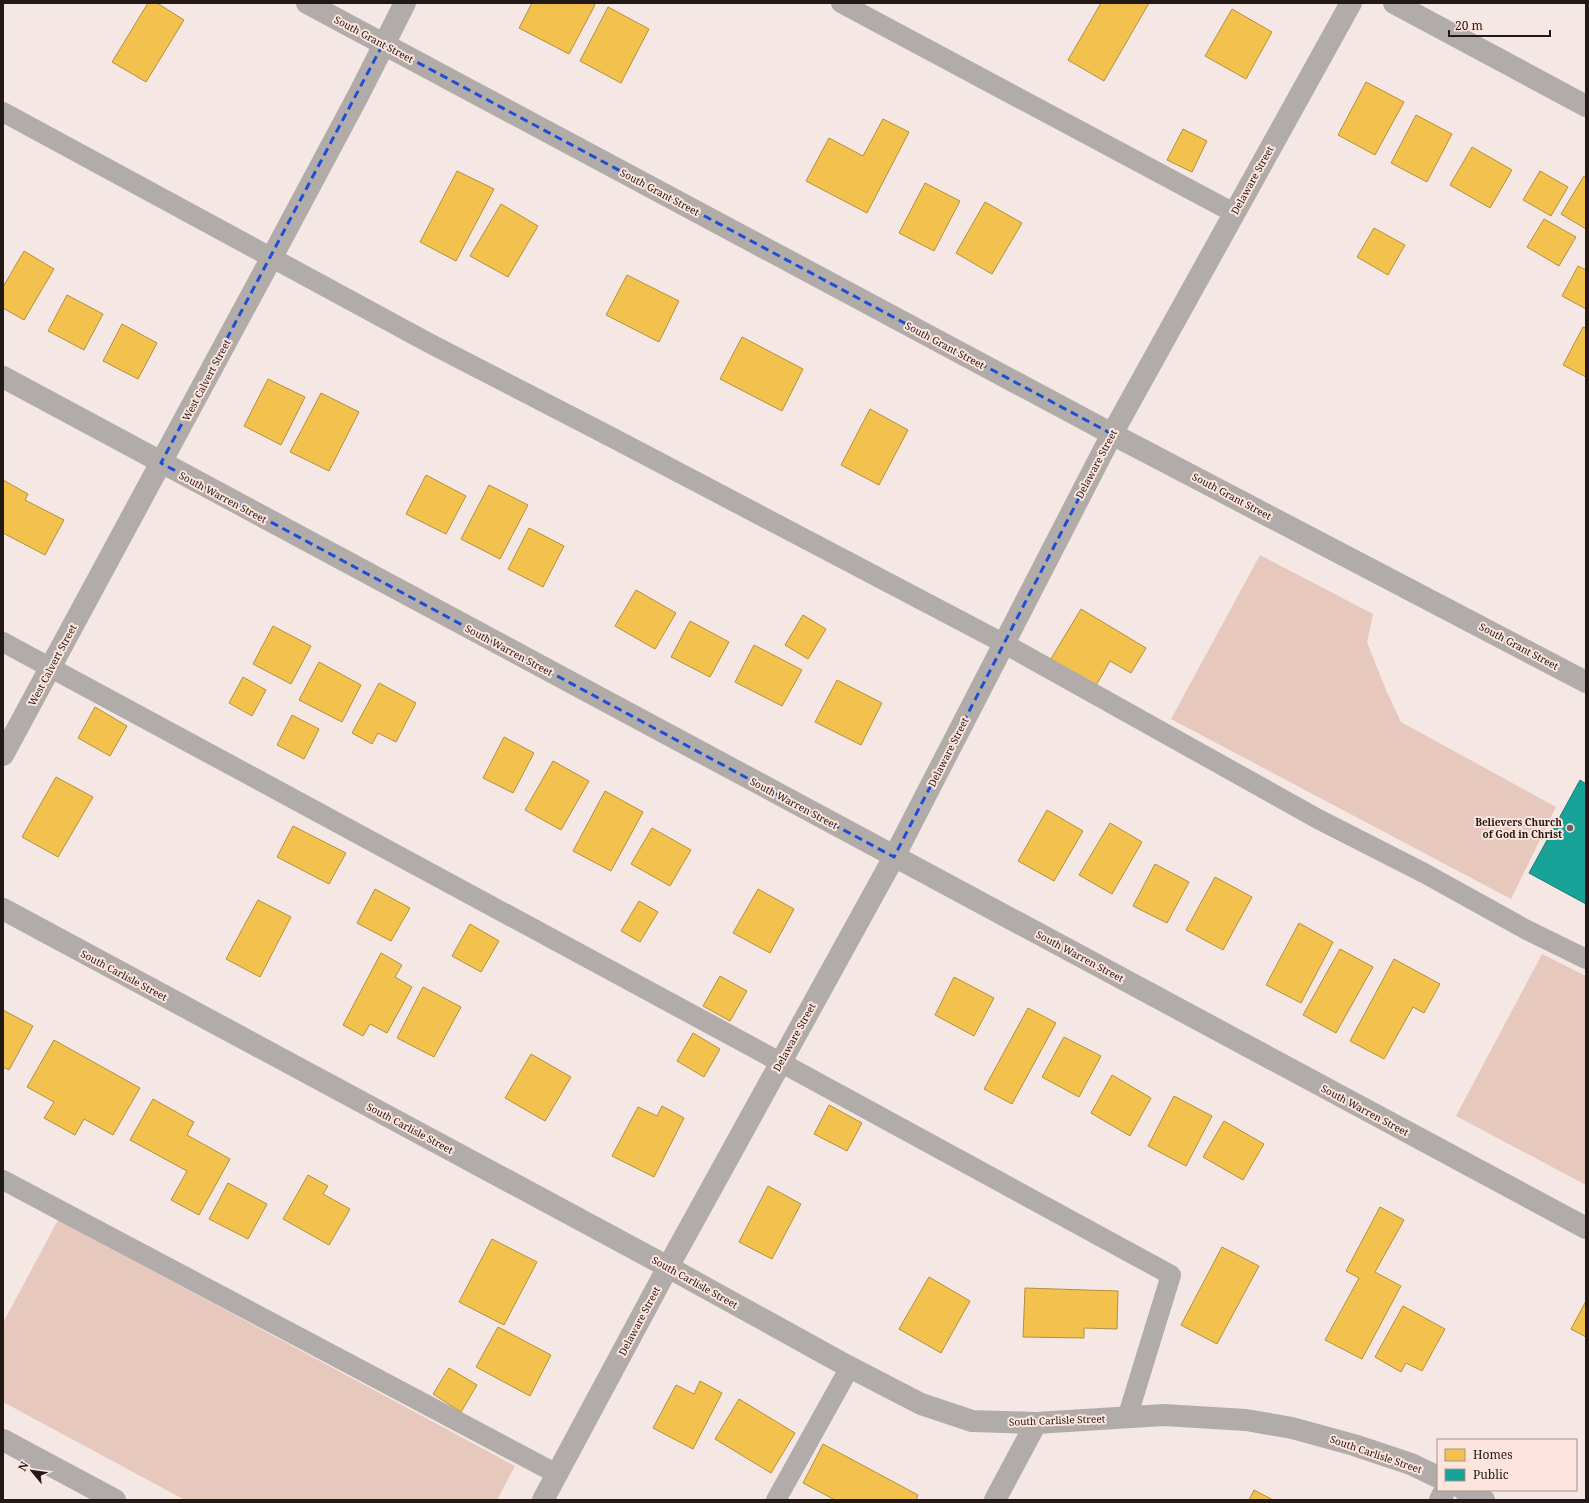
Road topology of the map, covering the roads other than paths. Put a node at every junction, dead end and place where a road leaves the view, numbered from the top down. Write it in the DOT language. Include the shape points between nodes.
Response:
graph roads {
  1 [pos="307,3"];
  2 [pos="405,3"];
  3 [pos="841,3"];
  4 [pos="1351,3"];
  5 [pos="1394,3"];
  6 [pos="383,44"];
  7 [pos="1586,106"];
  8 [pos="3,112"];
  9 [pos="1234,213"];
  10 [pos="272,257"];
  11 [pos="3,377"];
  12 [pos="1112,434"];
  13 [pos="161,463"];
  14 [pos="3,642"];
  15 [pos="1003,643"];
  16 [pos="51,668"];
  17 [pos="1586,682"];
  18 [pos="3,755"];
  19 [pos="894,856"];
  20 [pos="3,909"];
  21 [pos="1586,958"];
  22 [pos="780,1062"];
  23 [pos="3,1180"];
  24 [pos="1586,1228"];
  25 [pos="668,1267"];
  26 [pos="850,1367"];
  27 [pos="1127,1418"];
  28 [pos="1036,1423"];
  29 [pos="3,1440"];
  30 [pos="557,1474"];
  31 [pos="1437,1477"];
  32 [pos="1444,1491"];
  33 [pos="1466,1491"];
  34 [pos="115,1500"];
  35 [pos="544,1500"];
  36 [pos="776,1500"];
  37 [pos="995,1500"];
  38 [pos="1440,1500"];
  39 [pos="1484,1500"];
  1 -- 6 [label="street, South Grant Street"];
  2 -- 6 [label="street, West Calvert Street"];
  3 -- 9 [label="lane"];
  4 -- 9 [label="street, Delaware Street"];
  5 -- 7 [label="street"];
  6 -- 10 [label="street, West Calvert Street"];
  6 -- 12 [label="street, South Grant Street"];
  8 -- 10 [label="lane"];
  9 -- 12 [label="street, Delaware Street"];
  10 -- 13 [label="street, West Calvert Street"];
  10 -- 15 [label="lane" via="429,343"];
  11 -- 13 [label="street, South Warren Street"];
  12 -- 15 [label="street, Delaware Street"];
  12 -- 17 [label="street, South Grant Street"];
  13 -- 16 [label="street, West Calvert Street"];
  13 -- 19 [label="street, South Warren Street"];
  14 -- 16 [label="lane"];
  15 -- 19 [label="street, Delaware Street"];
  15 -- 21 [label="lane" via="1318,819 1525,929"];
  16 -- 18 [label="street, West Calvert Street"];
  16 -- 22 [label="lane"];
  19 -- 22 [label="street, Delaware Street"];
  19 -- 24 [label="street, South Warren Street"];
  20 -- 25 [label="street, South Carlisle Street"];
  22 -- 25 [label="street, Delaware Street"];
  22 -- 27 [label="lane" via="1170,1275"];
  23 -- 30 [label="lane"];
  25 -- 26 [label="street, South Carlisle Street"];
  25 -- 30 [label="street, Delaware Street"];
  26 -- 28 [label="street, South Carlisle Street" via="921,1404 972,1421"];
  26 -- 36 [label="lane"];
  27 -- 28 [label="street, South Carlisle Street"];
  27 -- 31 [label="street, South Carlisle Street" via="1164,1415 1246,1420 1292,1428 1411,1464"];
  28 -- 37 [label="street"];
  29 -- 34 [label="street"];
  30 -- 35 [label="street, Delaware Street"];
  32 -- 38 [label="street"];
  33 -- 39 [label="street"];
}
